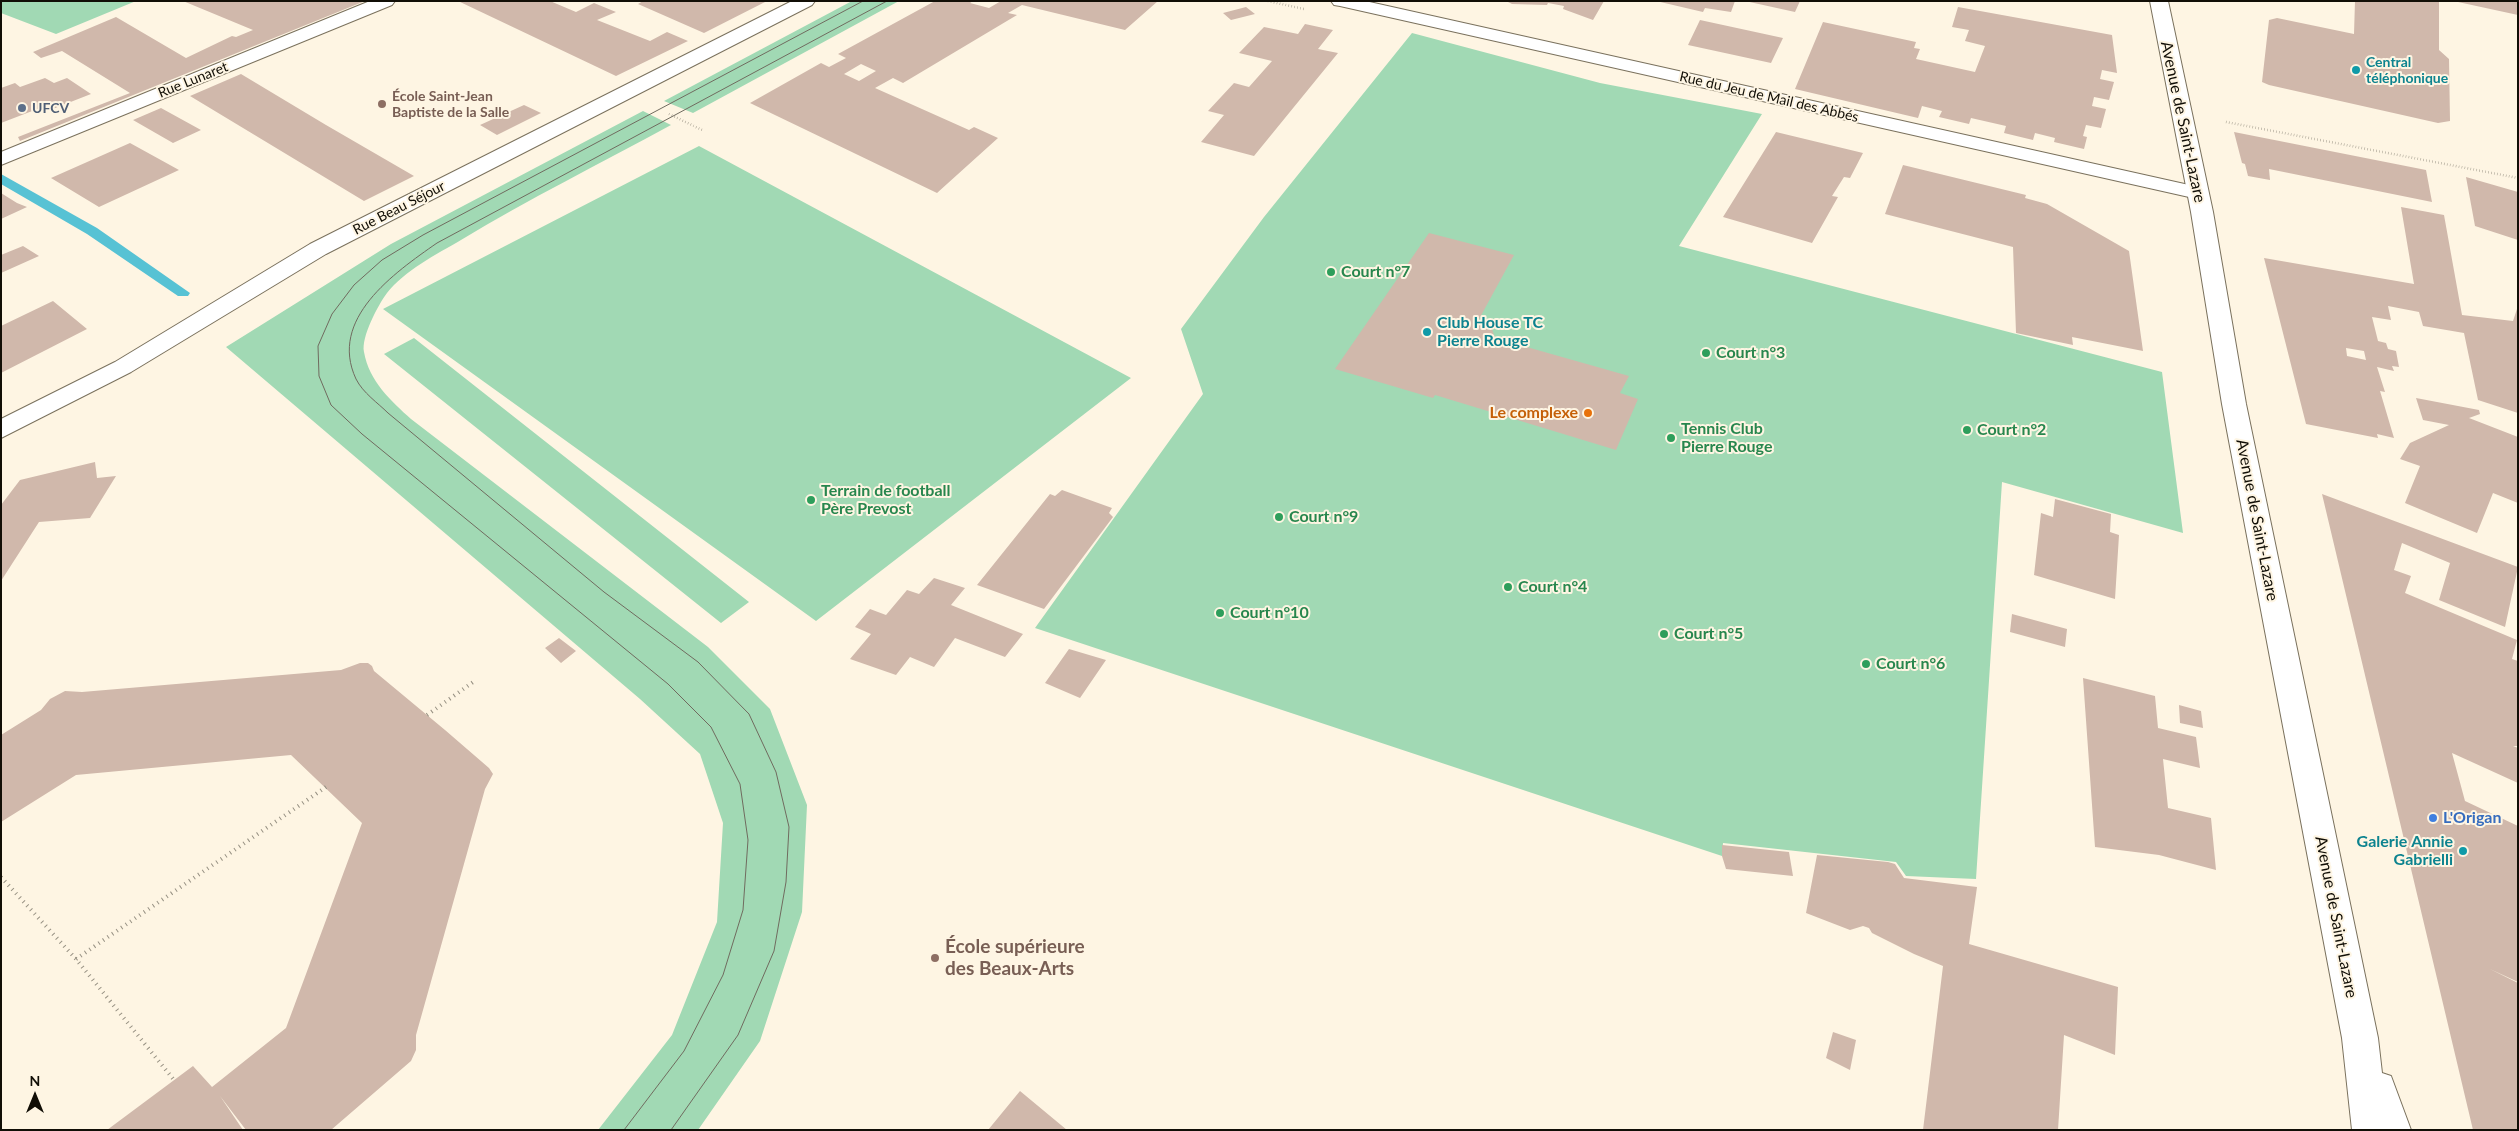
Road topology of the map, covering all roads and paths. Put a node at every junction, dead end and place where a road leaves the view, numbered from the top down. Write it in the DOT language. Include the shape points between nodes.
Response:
graph roads {
  1 [pos="386,1"];
  2 [pos="806,1"];
  3 [pos="1340,1"];
  4 [pos="2159,1"];
  5 [pos="2182,113"];
  6 [pos="1,158"];
  7 [pos="2518,178"];
  8 [pos="2198,193"];
  9 [pos="1,430"];
  10 [pos="476,680"];
  11 [pos="427,714"];
  12 [pos="326,787"];
  13 [pos="1,877"];
  14 [pos="76,959"];
  15 [pos="2360,1038"];
  16 [pos="174,1080"];
  17 [pos="2371,1130"];
  18 [pos="2392,1130"];
  1 -- 6 [label="street, Rue Lunaret"];
  2 -- 9 [label="street, Rue Beau Séjour" via="318,249 123,367"];
  3 -- 8 [label="street, Rue du Jeu de Mail des Abbés"];
  4 -- 5 [label="street, Avenue de Saint-Lazare"];
  5 -- 7 [label="path"];
  5 -- 8 [label="street, Avenue de Saint-Lazare"];
  8 -- 15 [label="street, Avenue de Saint-Lazare" via="2234,404"];
  10 -- 11 [label="path"];
  12 -- 14 [label="path"];
  13 -- 14 [label="path"];
  14 -- 16 [label="path"];
  15 -- 17 [label="street, Avenue de Saint-Lazare"];
  15 -- 18 [label="street, Avenue de Saint-Lazare"];
}
